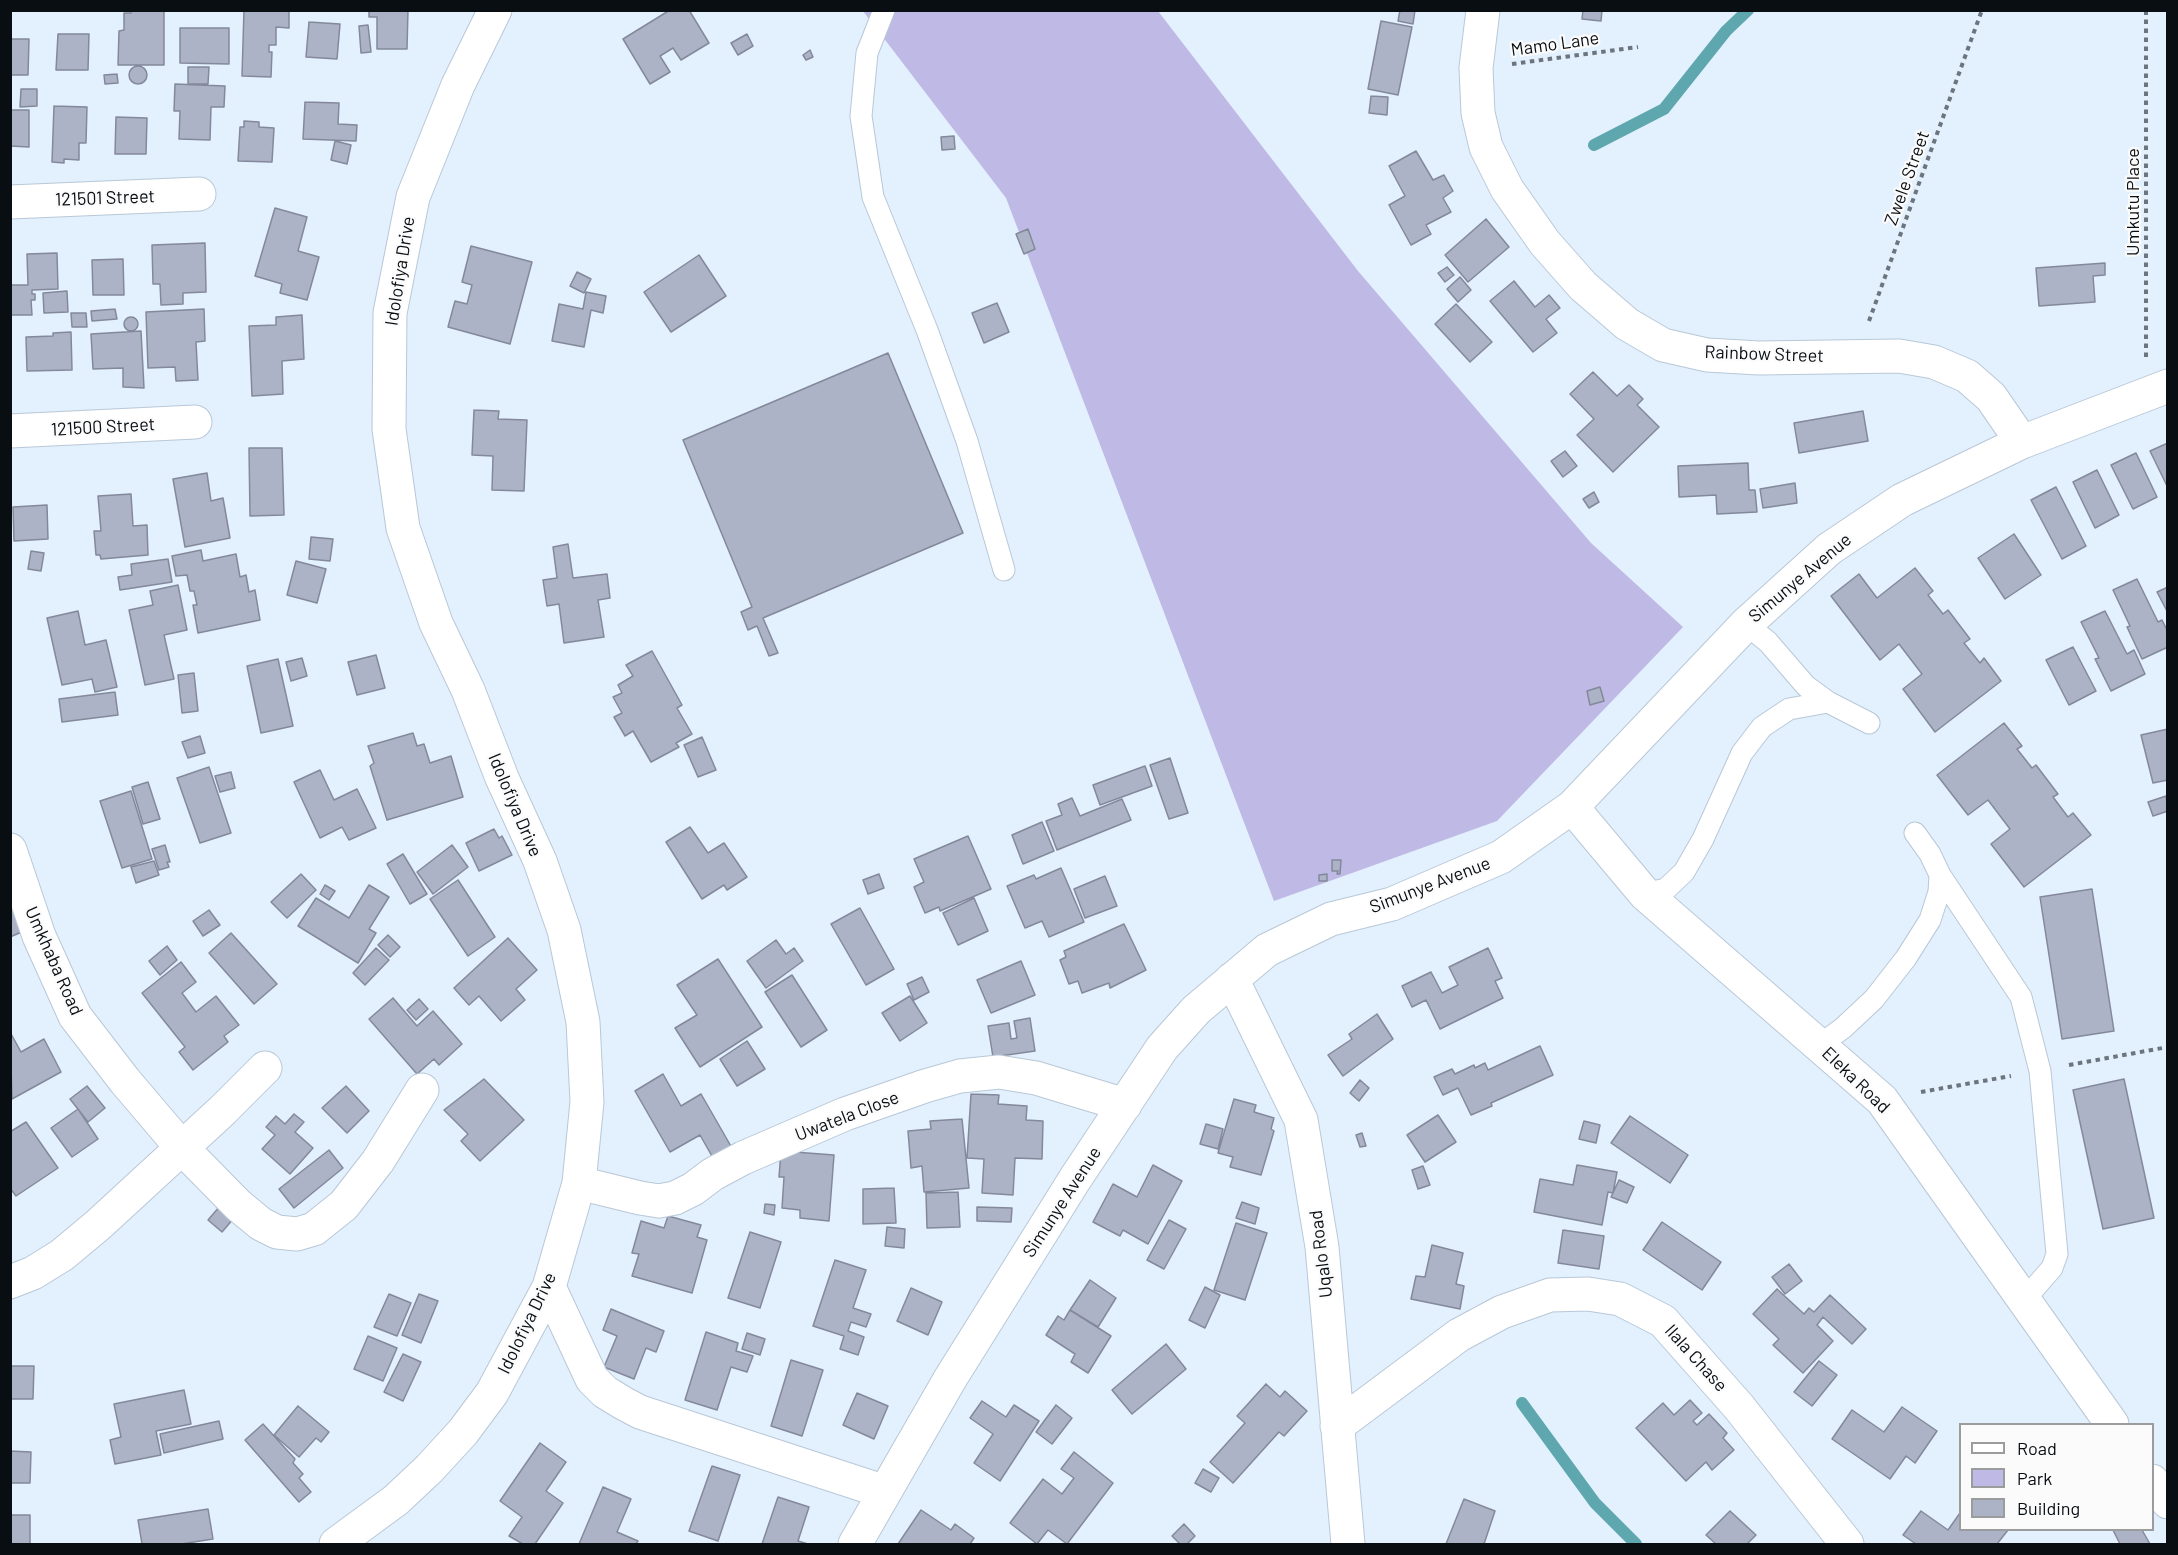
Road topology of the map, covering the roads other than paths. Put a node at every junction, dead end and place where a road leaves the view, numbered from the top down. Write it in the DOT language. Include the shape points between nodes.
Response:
graph roads {
  1 [pos="495,10"];
  2 [pos="884,10"];
  3 [pos="1483,10"];
  4 [pos="199,194"];
  5 [pos="10,202"];
  6 [pos="2157,390"];
  7 [pos="195,422"];
  8 [pos="10,431"];
  9 [pos="2022,442"];
  10 [pos="1004,570"];
  11 [pos="1746,624"];
  12 [pos="1828,702"];
  13 [pos="1869,723"];
  14 [pos="1572,807"];
  15 [pos="1916,833"];
  16 [pos="13,867"];
  17 [pos="1940,875"];
  18 [pos="1646,894"];
  19 [pos="1232,979"];
  20 [pos="1820,1045"];
  21 [pos="265,1068"];
  22 [pos="422,1090"];
  23 [pos="1125,1105"];
  24 [pos="182,1148"];
  25 [pos="579,1183"];
  26 [pos="10,1282"];
  27 [pos="549,1287"];
  28 [pos="2024,1300"];
  29 [pos="2111,1423"];
  30 [pos="1337,1426"];
  31 [pos="2154,1484"];
  32 [pos="885,1492"];
  33 [pos="2168,1502"];
  34 [pos="336,1545"];
  35 [pos="855,1545"];
  36 [pos="1348,1545"];
  37 [pos="1847,1545"];
  1 -- 25 [label="street, Idolofiya Drive" via="458,85 413,196 390,313 389,429 403,528 436,623 540,861 564,930 583,1022 586,1102"];
  2 -- 10 [label="lane" via="867,53 861,116 873,197 967,441"];
  3 -- 9 [label="street, Rainbow Street" via="1476,68 1478,113 1486,147 1507,189 1545,243 1575,278 1627,324 1663,345 1707,355 1899,356 1934,362 1966,376 1991,397"];
  4 -- 5 [label="street, 121501 Street"];
  6 -- 9 [label="street, Simunye Avenue"];
  7 -- 8 [label="street, 121500 Street"];
  9 -- 11 [label="street, Simunye Avenue" via="1902,500 1828,549"];
  11 -- 12 [label="lane" via="1768,642 1806,686"];
  11 -- 14 [label="street, Simunye Avenue"];
  12 -- 13 [label="lane"];
  12 -- 18 [label="lane" via="1789,709 1762,727 1742,753 1684,872 1666,888"];
  14 -- 18 [label="street, Eleka Road"];
  14 -- 19 [label="street, Simunye Avenue" via="1501,857 1392,904 1331,919 1267,950"];
  15 -- 17 [label="lane"];
  16 -- 24 [label="street, Umkhaba Road" via="75,1016"];
  17 -- 20 [label="lane" via="1930,920 1906,958 1874,999"];
  17 -- 28 [label="lane" via="2021,997 2040,1071 2057,1254 2052,1268"];
  18 -- 20 [label="street, Eleka Road"];
  19 -- 23 [label="street, Simunye Avenue" via="1196,1010 1162,1048"];
  19 -- 30 [label="street, Uqalo Road" via="1301,1120 1322,1247"];
  20 -- 28 [label="street, Eleka Road" via="1882,1100"];
  21 -- 24 [label="street"];
  22 -- 24 [label="street, Umkhaba Road" via="378,1161 344,1204 315,1229 297,1234 277,1232 261,1224"];
  23 -- 25 [label="street, Uwatela Close" via="1036,1078 999,1072 960,1076 824,1123 743,1158 675,1198 640,1198"];
  23 -- 32 [label="street, Simunye Avenue" via="950,1379"];
  24 -- 26 [label="street" via="62,1255"];
  25 -- 27 [label="street, Idolofiya Drive"];
  27 -- 32 [label="street" via="592,1379 623,1403 640,1412"];
  27 -- 34 [label="street, Idolofiya Drive" via="492,1394 463,1432 396,1500"];
  28 -- 29 [label="street, Eleka Road"];
  30 -- 36 [label="street, Uqalo Road"];
  30 -- 37 [label="street, Ilala Chase" via="1459,1335 1502,1312 1550,1295 1588,1294 1620,1299 1663,1322 1739,1407"];
  31 -- 33 [label="street"];
  32 -- 35 [label="street, Simunye Avenue"];
}
